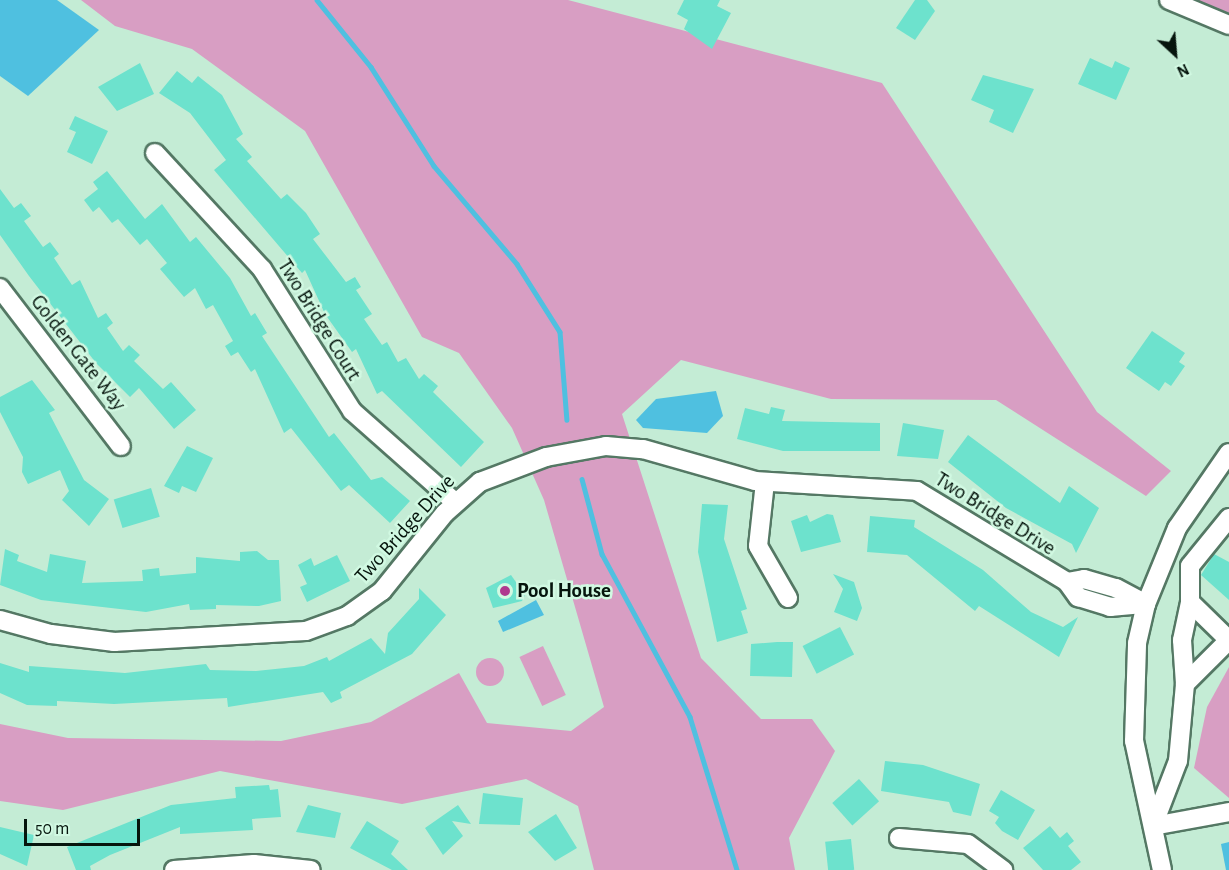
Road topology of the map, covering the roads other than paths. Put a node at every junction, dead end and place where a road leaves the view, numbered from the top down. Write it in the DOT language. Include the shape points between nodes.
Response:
graph roads {
  1 [pos="1169,0"];
  2 [pos="1229,26"];
  3 [pos="155,153"];
  4 [pos="0,288"];
  5 [pos="121,446"];
  6 [pos="1229,453"];
  7 [pos="765,482"];
  8 [pos="455,502"];
  9 [pos="1229,518"];
  10 [pos="788,598"];
  11 [pos="1190,602"];
  12 [pos="1146,604"];
  13 [pos="0,620"];
  14 [pos="1229,640"];
  15 [pos="1185,684"];
  16 [pos="1229,812"];
  17 [pos="1153,826"];
  18 [pos="899,838"];
  19 [pos="305,869"];
  20 [pos="174,870"];
  21 [pos="1003,870"];
  22 [pos="1162,870"];
  1 -- 2 [label="street"];
  3 -- 8 [label="street, Two Bridge Court" via="262,269 352,411"];
  4 -- 5 [label="street, Golden Gate Way"];
  6 -- 12 [label="street" via="1177,528"];
  7 -- 8 [label="street, Two Bridge Drive" via="643,449 606,446 565,452 491,476"];
  7 -- 10 [label="street" via="758,546"];
  7 -- 12 [label="street, Two Bridge Drive" via="879,485 918,491 1066,582 1084,579 1116,588"];
  8 -- 13 [label="street, Two Bridge Drive" via="382,591 347,616 306,631 106,641"];
  9 -- 11 [label="street" via="1190,566"];
  11 -- 14 [label="street"];
  11 -- 15 [label="street" via="1182,640"];
  12 -- 17 [label="street" via="1131,713"];
  14 -- 15 [label="street"];
  15 -- 17 [label="street" via="1178,761"];
  16 -- 17 [label="street"];
  17 -- 22 [label="street"];
  18 -- 21 [label="street" via="968,844"];
  19 -- 20 [label="street" via="254,864"];
}
